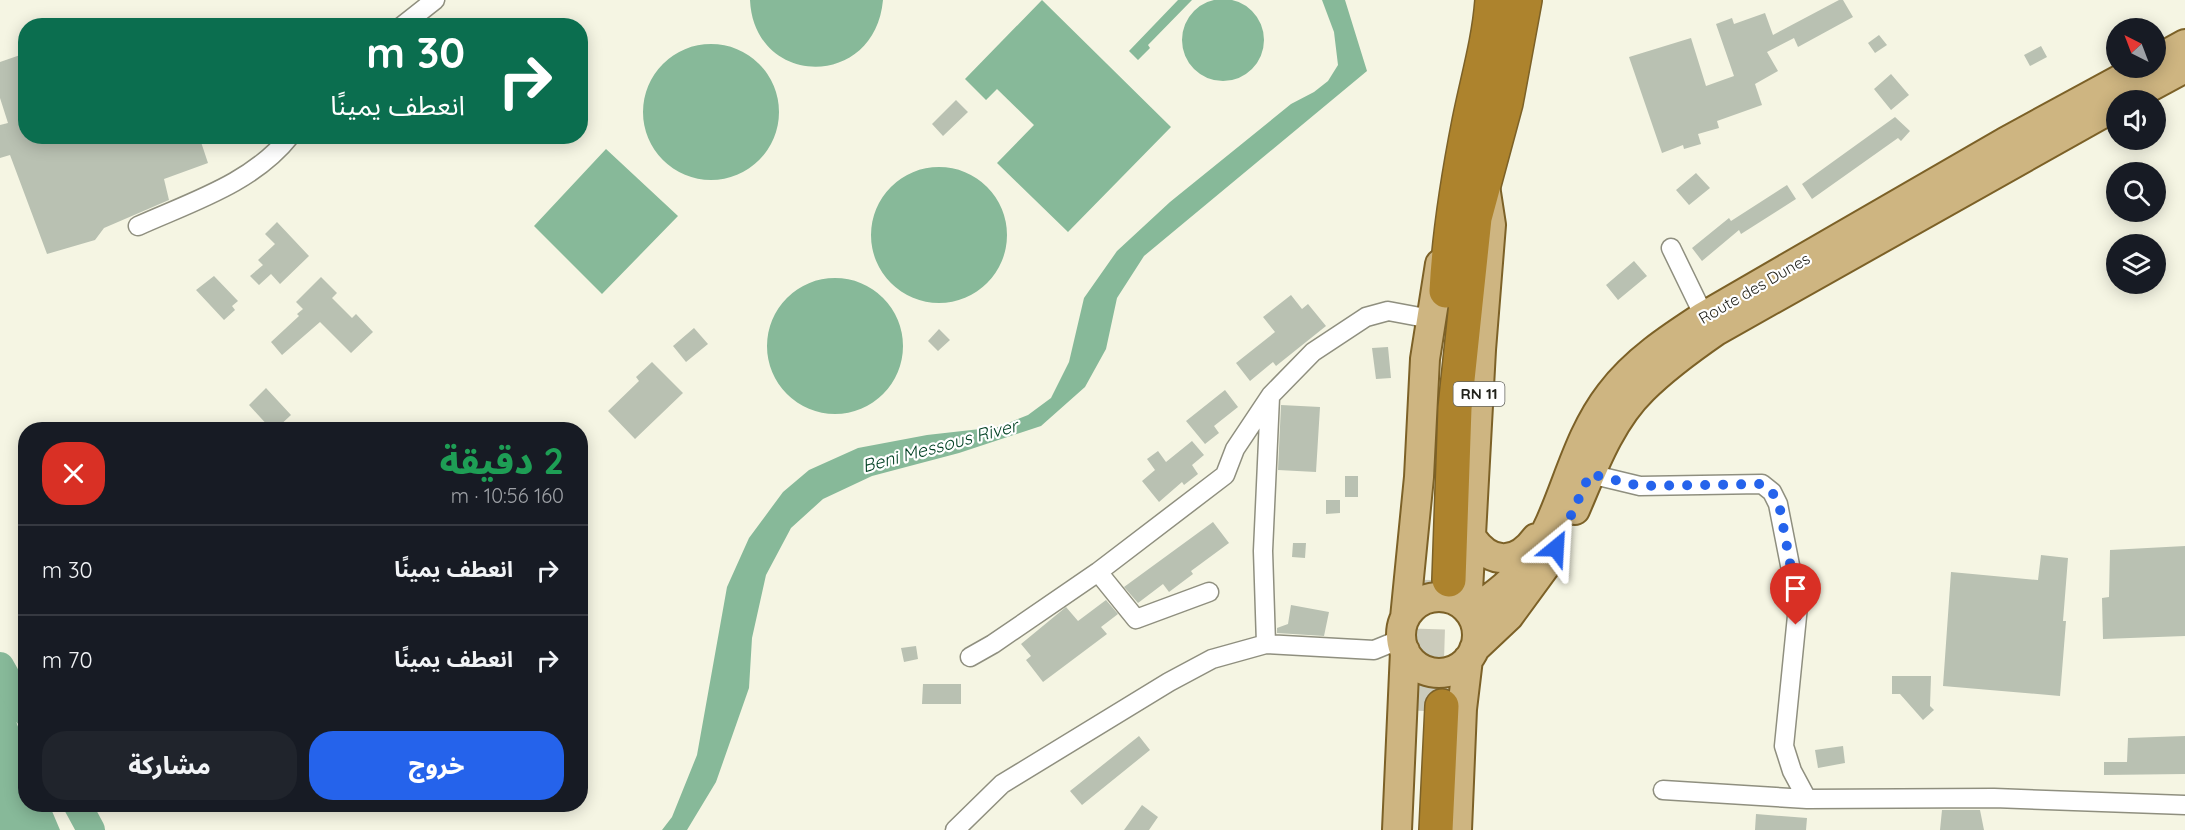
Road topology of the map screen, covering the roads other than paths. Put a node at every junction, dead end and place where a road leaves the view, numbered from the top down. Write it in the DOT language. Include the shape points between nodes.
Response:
graph roads {
  1 [pos="435,0"];
  2 [pos="1492,0"];
  3 [pos="1525,0"];
  4 [pos="412,18"];
  5 [pos="2185,44"];
  6 [pos="2166,54"];
  7 [pos="2185,68"];
  8 [pos="2123,78"];
  9 [pos="2144,90"];
  10 [pos="2106,112"];
  11 [pos="283,144"];
  12 [pos="1484,180"];
  13 [pos="138,226"];
  14 [pos="1449,243"];
  15 [pos="1671,248"];
  16 [pos="1704,316"];
  17 [pos="1431,320"];
  18 [pos="1270,396"];
  19 [pos="1590,474"];
  20 [pos="1548,526"];
  21 [pos="1472,538"];
  22 [pos="1098,572"];
  23 [pos="1209,592"];
  24 [pos="1469,611"];
  25 [pos="1404,636"];
  26 [pos="1266,644"];
  27 [pos="1471,654"];
  28 [pos="970,657"];
  29 [pos="1663,790"];
  30 [pos="1807,799"];
  31 [pos="2185,805"];
  32 [pos="955,830"];
  33 [pos="1397,830"];
  34 [pos="1424,830"];
  35 [pos="1436,830"];
  36 [pos="1457,830"];
  1 -- 4 [label="street"];
  2 -- 14 [label="highway, RN 11"];
  3 -- 12 [label="highway, RN 11" via="1506,103"];
  5 -- 6 [label="main road"];
  7 -- 9 [label="main road"];
  8 -- 16 [label="main road, Route des Dunes"];
  10 -- 19 [label="main road, Route des Dunes" via="1716,331 1677,358 1641,390 1618,419"];
  11 -- 13 [label="street" via="251,173"];
  12 -- 14 [label="highway, RN 11" via="1475,218 1440,579"];
  12 -- 21 [label="main road, RN 11" via="1491,225"];
  14 -- 17 [label="main road, RN 11" via="1438,269"];
  15 -- 16 [label="street"];
  16 -- 20 [label="main road, Route des Dunes" via="1635,366 1610,394 1579,448"];
  17 -- 18 [label="street" via="1388,311 1366,317 1313,352"];
  17 -- 25 [label="main road, RN 11"];
  18 -- 22 [label="street" via="1235,449 1226,475"];
  18 -- 26 [label="street" via="1263,551"];
  19 -- 27 [label="main road, Route des Dunes" via="1548,563 1509,616"];
  19 -- 30 [label="street" via="1640,486 1762,484 1772,492 1779,504 1798,606 1784,746"];
  20 -- 21 [label="main road" via="1526,550 1508,558 1488,554"];
  20 -- 24 [label="main road, Route des Dunes" via="1522,570"];
  21 -- 24 [label="main road, RN 11"];
  22 -- 23 [label="street" via="1136,619"];
  22 -- 28 [label="street"];
  24 -- 25 [label="main road" via="1452,599 1434,597 1422,601 1412,608"];
  24 -- 27 [label="main road" via="1477,637"];
  25 -- 26 [label="street" via="1374,650"];
  25 -- 27 [label="main road" via="1412,661 1434,672 1458,667"];
  25 -- 33 [label="main road, RN 11"];
  26 -- 32 [label="street" via="1212,659 1162,686 1002,784"];
  27 -- 36 [label="main road" via="1462,709"];
  29 -- 30 [label="street"];
  30 -- 31 [label="street" via="1994,798"];
  34 -- 35 [label="highway" via="1434,709"];
}
